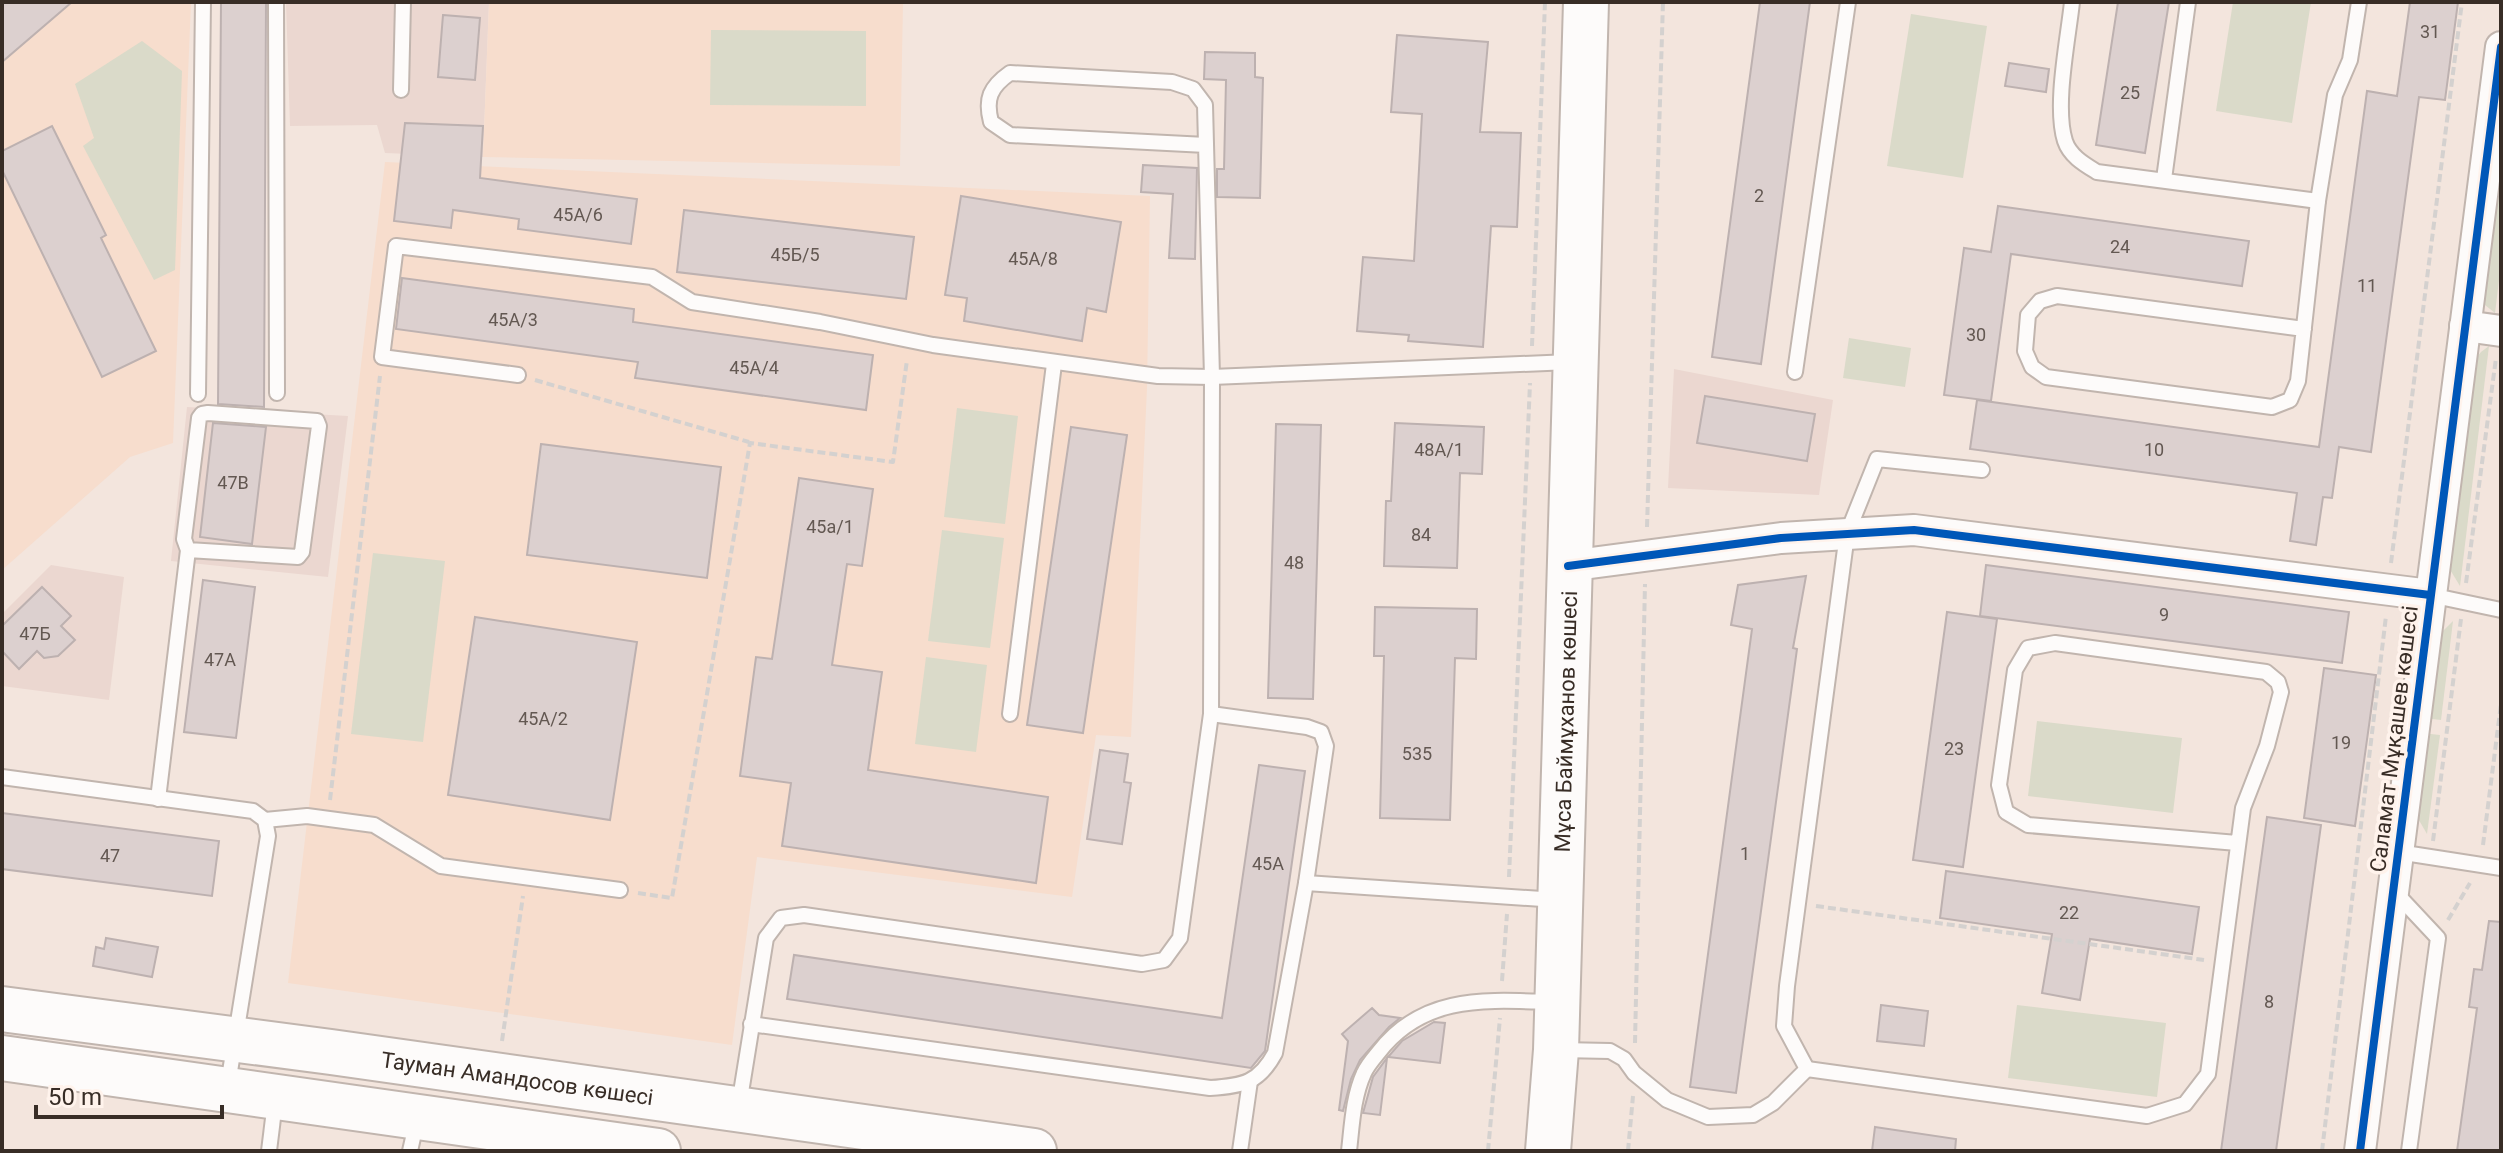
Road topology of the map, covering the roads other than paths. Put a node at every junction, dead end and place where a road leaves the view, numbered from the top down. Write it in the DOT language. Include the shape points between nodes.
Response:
graph roads {
  1 [pos="203,2"];
  2 [pos="276,2"];
  3 [pos="403,2"];
  4 [pos="1586,2"];
  5 [pos="1848,2"];
  6 [pos="2072,2"];
  7 [pos="2188,2"];
  8 [pos="2359,2"];
  9 [pos="2501,47"];
  10 [pos="401,90"];
  11 [pos="1206,145"];
  12 [pos="2164,179"];
  13 [pos="2318,201"];
  14 [pos="2465,326"];
  15 [pos="2304,329"];
  16 [pos="2501,331"];
  17 [pos="1574,362"];
  18 [pos="1054,364"];
  19 [pos="1795,372"];
  20 [pos="518,375"];
  21 [pos="1212,377"];
  22 [pos="277,393"];
  23 [pos="198,394"];
  24 [pos="1982,470"];
  25 [pos="1847,534"];
  26 [pos="188,550"];
  27 [pos="1568,566"];
  28 [pos="2430,595"];
  29 [pos="2501,610"];
  30 [pos="1010,714"];
  31 [pos="1211,714"];
  32 [pos="2,777"];
  33 [pos="158,799"];
  34 [pos="265,820"];
  35 [pos="2237,843"];
  36 [pos="2398,852"];
  37 [pos="2501,868"];
  38 [pos="1306,883"];
  39 [pos="620,890"];
  40 [pos="2393,890"];
  41 [pos="1559,900"];
  42 [pos="1556,1003"];
  43 [pos="2,1009"];
  44 [pos="751,1024"];
  45 [pos="234,1039"];
  46 [pos="2,1058"];
  47 [pos="1554,1065"];
  48 [pos="1807,1069"];
  49 [pos="1250,1081"];
  50 [pos="227,1089"];
  51 [pos="619,1093"];
  52 [pos="275,1097"];
  53 [pos="738,1110"];
  54 [pos="414,1134"];
  55 [pos="1546,1145"];
  56 [pos="614,1148"];
  57 [pos="269,1151"];
  58 [pos="658,1151"];
  59 [pos="1034,1151"];
  60 [pos="1240,1151"];
  61 [pos="1349,1151"];
  62 [pos="2360,1151"];
  63 [pos="2409,1151"];
  1 -- 23 [label="lane"];
  2 -- 22 [label="lane"];
  3 -- 10 [label="lane"];
  4 -- 17 [label="main road, Мұса Баймұханов көшесі"];
  5 -- 19 [label="lane"];
  6 -- 12 [label="lane" via="2061,112 2066,143 2078,160 2097,172"];
  7 -- 12 [label="lane"];
  8 -- 13 [label="lane" via="2350,60 2335,95"];
  9 -- 14 [label="street, Саламат Мұқашев көшесі"];
  11 -- 11 [label="lane" via="1010,135 991,122 986,103 995,84 1010,73 1172,82 1193,89 1205,105"];
  11 -- 21 [label="lane"];
  12 -- 13 [label="lane"];
  13 -- 15 [label="lane"];
  14 -- 16 [label="street"];
  14 -- 28 [label="street, Саламат Мұқашев көшесі"];
  15 -- 15 [label="lane" via="2298,381 2290,400 2272,407 2046,377 2032,367 2025,351 2028,315 2040,301 2057,296"];
  17 -- 21 [label="lane"];
  17 -- 27 [label="main road, Мұса Баймұханов көшесі"];
  18 -- 20 [label="lane" via="692,302 652,277 396,246 382,357"];
  18 -- 21 [label="lane"];
  18 -- 30 [label="lane"];
  21 -- 31 [label="lane"];
  24 -- 25 [label="lane" via="1877,459"];
  25 -- 27 [label="street"];
  25 -- 28 [label="street" via="1914,530"];
  25 -- 48 [label="lane" via="1784,1026"];
  26 -- 26 [label="lane" via="184,539 202,414 317,421 298,557"];
  26 -- 33 [label="lane"];
  27 -- 41 [label="main road, Мұса Баймұханов көшесі"];
  28 -- 29 [label="lane"];
  28 -- 36 [label="street, Саламат Мұқашев көшесі"];
  31 -- 38 [label="lane" via="1321,732 1326,746"];
  31 -- 44 [label="lane" via="1180,938 1164,960 1142,964 804,915 781,918 766,938"];
  32 -- 33 [label="lane"];
  33 -- 34 [label="lane" via="253,811"];
  34 -- 39 [label="lane" via="307,816 374,825 441,866"];
  34 -- 45 [label="lane" via="268,836"];
  35 -- 35 [label="lane" via="2243,808 2281,692 2278,682 2266,672 2070,645 2028,648 2015,670 1999,785 2006,812 2028,825"];
  35 -- 48 [label="lane" via="2208,1074 2185,1104 2147,1116"];
  36 -- 37 [label="lane"];
  36 -- 40 [label="street, Саламат Мұқашев көшесі"];
  38 -- 41 [label="lane"];
  38 -- 49 [label="lane" via="1275,1053 1265,1072"];
  40 -- 62 [label="street, Саламат Мұқашев көшесі"];
  40 -- 63 [label="lane" via="2438,938"];
  41 -- 42 [label="main road, Мұса Баймұханов көшесі"];
  42 -- 47 [label="main road, Мұса Баймұханов көшесі"];
  42 -- 61 [label="lane" via="1469,1001 1423,1014 1390,1037 1364,1071"];
  43 -- 45 [label="main road, Тауман Амандосов көшесі"];
  44 -- 49 [label="lane" via="1210,1088"];
  44 -- 53 [label="lane"];
  45 -- 50 [label="lane"];
  45 -- 51 [label="main road, Тауман Амандосов көшесі"];
  46 -- 50 [label="main road"];
  47 -- 48 [label="lane" via="1610,1051 1667,1100 1708,1117 1753,1115"];
  47 -- 55 [label="main road, Мұса Баймұханов көшесі"];
  49 -- 60 [label="lane"];
  50 -- 52 [label="main road"];
  51 -- 53 [label="main road, Тауман Амандосов көшесі"];
  51 -- 56 [label="street"];
  52 -- 54 [label="main road"];
  52 -- 57 [label="lane"];
  53 -- 59 [label="main road, Тауман Амандосов көшесі"];
  54 -- 56 [label="main road"];
  56 -- 58 [label="main road"];
}
